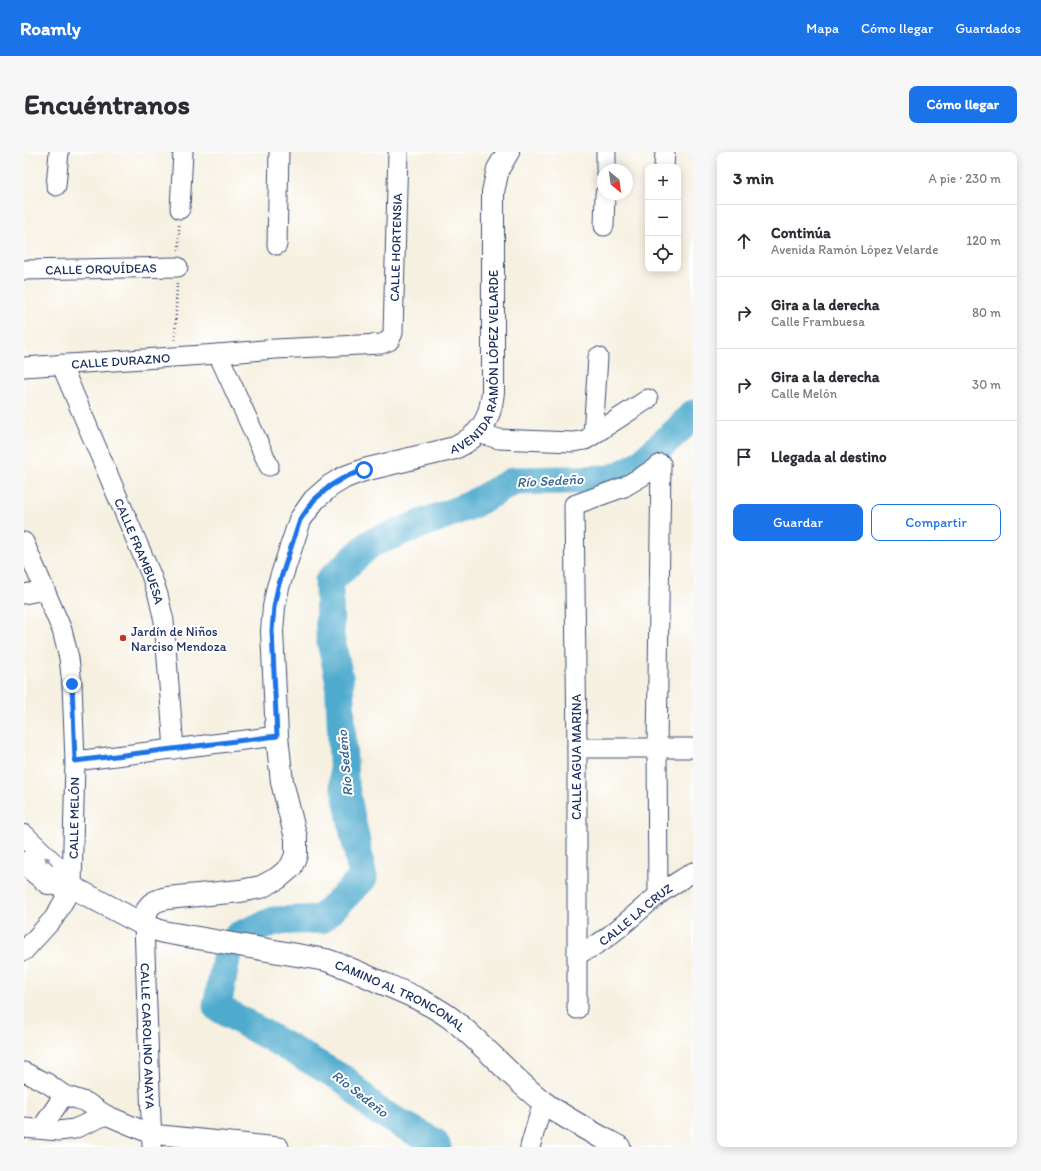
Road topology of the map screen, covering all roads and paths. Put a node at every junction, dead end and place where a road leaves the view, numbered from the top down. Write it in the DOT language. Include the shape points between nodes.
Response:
graph roads {
  1 [pos="59,152"];
  2 [pos="183,152"];
  3 [pos="278,152"];
  4 [pos="398,152"];
  5 [pos="606,152"];
  6 [pos="666,152"];
  7 [pos="500,158"];
  8 [pos="606,164"];
  9 [pos="664,164"];
  10 [pos="56,186"];
  11 [pos="605,200"];
  12 [pos="180,209"];
  13 [pos="604,226"];
  14 [pos="277,246"];
  15 [pos="178,267"];
  16 [pos="24,270"];
  17 [pos="389,341"];
  18 [pos="218,354"];
  19 [pos="598,357"];
  20 [pos="61,364"];
  21 [pos="24,367"];
  22 [pos="648,399"];
  23 [pos="478,433"];
  24 [pos="593,435"];
  25 [pos="269,466"];
  26 [pos="24,542"];
  27 [pos="46,590"];
  28 [pos="24,594"];
  29 [pos="277,736"];
  30 [pos="577,748"];
  31 [pos="657,748"];
  32 [pos="693,748"];
  33 [pos="174,749"];
  34 [pos="75,761"];
  35 [pos="24,836"];
  36 [pos="24,862"];
  37 [pos="693,872"];
  38 [pos="72,887"];
  39 [pos="658,895"];
  40 [pos="154,928"];
  41 [pos="24,951"];
  42 [pos="577,954"];
  43 [pos="577,1009"];
  44 [pos="24,1072"];
  45 [pos="64,1095"];
  46 [pos="543,1102"];
  47 [pos="106,1115"];
  48 [pos="32,1128"];
  49 [pos="152,1140"];
  50 [pos="279,1147"];
  51 [pos="530,1147"];
  52 [pos="619,1147"];
  1 -- 10 [label="street"];
  2 -- 12 [label="street"];
  3 -- 14 [label="street"];
  4 -- 17 [label="street, CALLE HORTENSIA" via="393,333"];
  5 -- 8 [label="street"];
  6 -- 9 [label="street"];
  7 -- 23 [label="main road, AVENIDA RAMÓN LÓPEZ VELARDE" via="493,192 493,392 486,421"];
  11 -- 13 [label="street"];
  15 -- 16 [label="street, CALLE ORQUÍDEAS"];
  17 -- 18 [label="street, CALLE DURAZNO" via="381,344"];
  18 -- 20 [label="street, CALLE DURAZNO"];
  18 -- 25 [label="street"];
  19 -- 24 [label="street"];
  20 -- 21 [label="street, CALLE DURAZNO"];
  20 -- 33 [label="street, CALLE FRAMBUESA" via="158,595 164,621"];
  22 -- 24 [label="street"];
  23 -- 24 [label="street" via="499,439 574,442"];
  23 -- 29 [label="main road, AVENIDA RAMÓN LÓPEZ VELARDE" via="455,448 345,477 314,500 300,520 274,607 272,631"];
  26 -- 27 [label="street, CALLE MELÓN"];
  27 -- 28 [label="street"];
  27 -- 34 [label="street, CALLE MELÓN" via="62,630 69,658"];
  29 -- 33 [label="street"];
  29 -- 40 [label="main road, AVENIDA RAMÓN LÓPEZ VELARDE" via="282,782 296,838 296,855 291,866 278,878 261,887 158,900 150,904 147,911"];
  30 -- 31 [label="street"];
  30 -- 31 [label="street, CALLE AGUA MARINA" via="574,505 624,487 661,464"];
  30 -- 42 [label="street, CALLE AGUA MARINA"];
  31 -- 32 [label="street"];
  31 -- 39 [label="street"];
  33 -- 34 [label="street"];
  34 -- 38 [label="street, CALLE MELÓN"];
  38 -- 35 [label="main road, one-way" via="59,870"];
  36 -- 38 [label="main road" via="48,883"];
  37 -- 39 [label="street, CALLE LA CRUZ"];
  38 -- 40 [label="main road, CAMINO AL TRONCONAL"];
  38 -- 41 [label="street" via="54,918"];
  39 -- 42 [label="street, CALLE LA CRUZ" via="598,944"];
  40 -- 46 [label="main road, CAMINO AL TRONCONAL" via="326,960 411,996 436,1008 456,1022"];
  40 -- 49 [label="street, CALLE CAROLINO ANAYA"];
  42 -- 43 [label="street, CALLE AGUA MARINA"];
  44 -- 45 [label="street"];
  45 -- 47 [label="street" via="86,1102"];
  45 -- 48 [label="street"];
  46 -- 51 [label="street"];
  46 -- 52 [label="main road, CAMINO AL TRONCONAL"];
  47 -- 48 [label="street" via="59,1131"];
  47 -- 49 [label="street"];
  49 -- 50 [label="street"];
}
